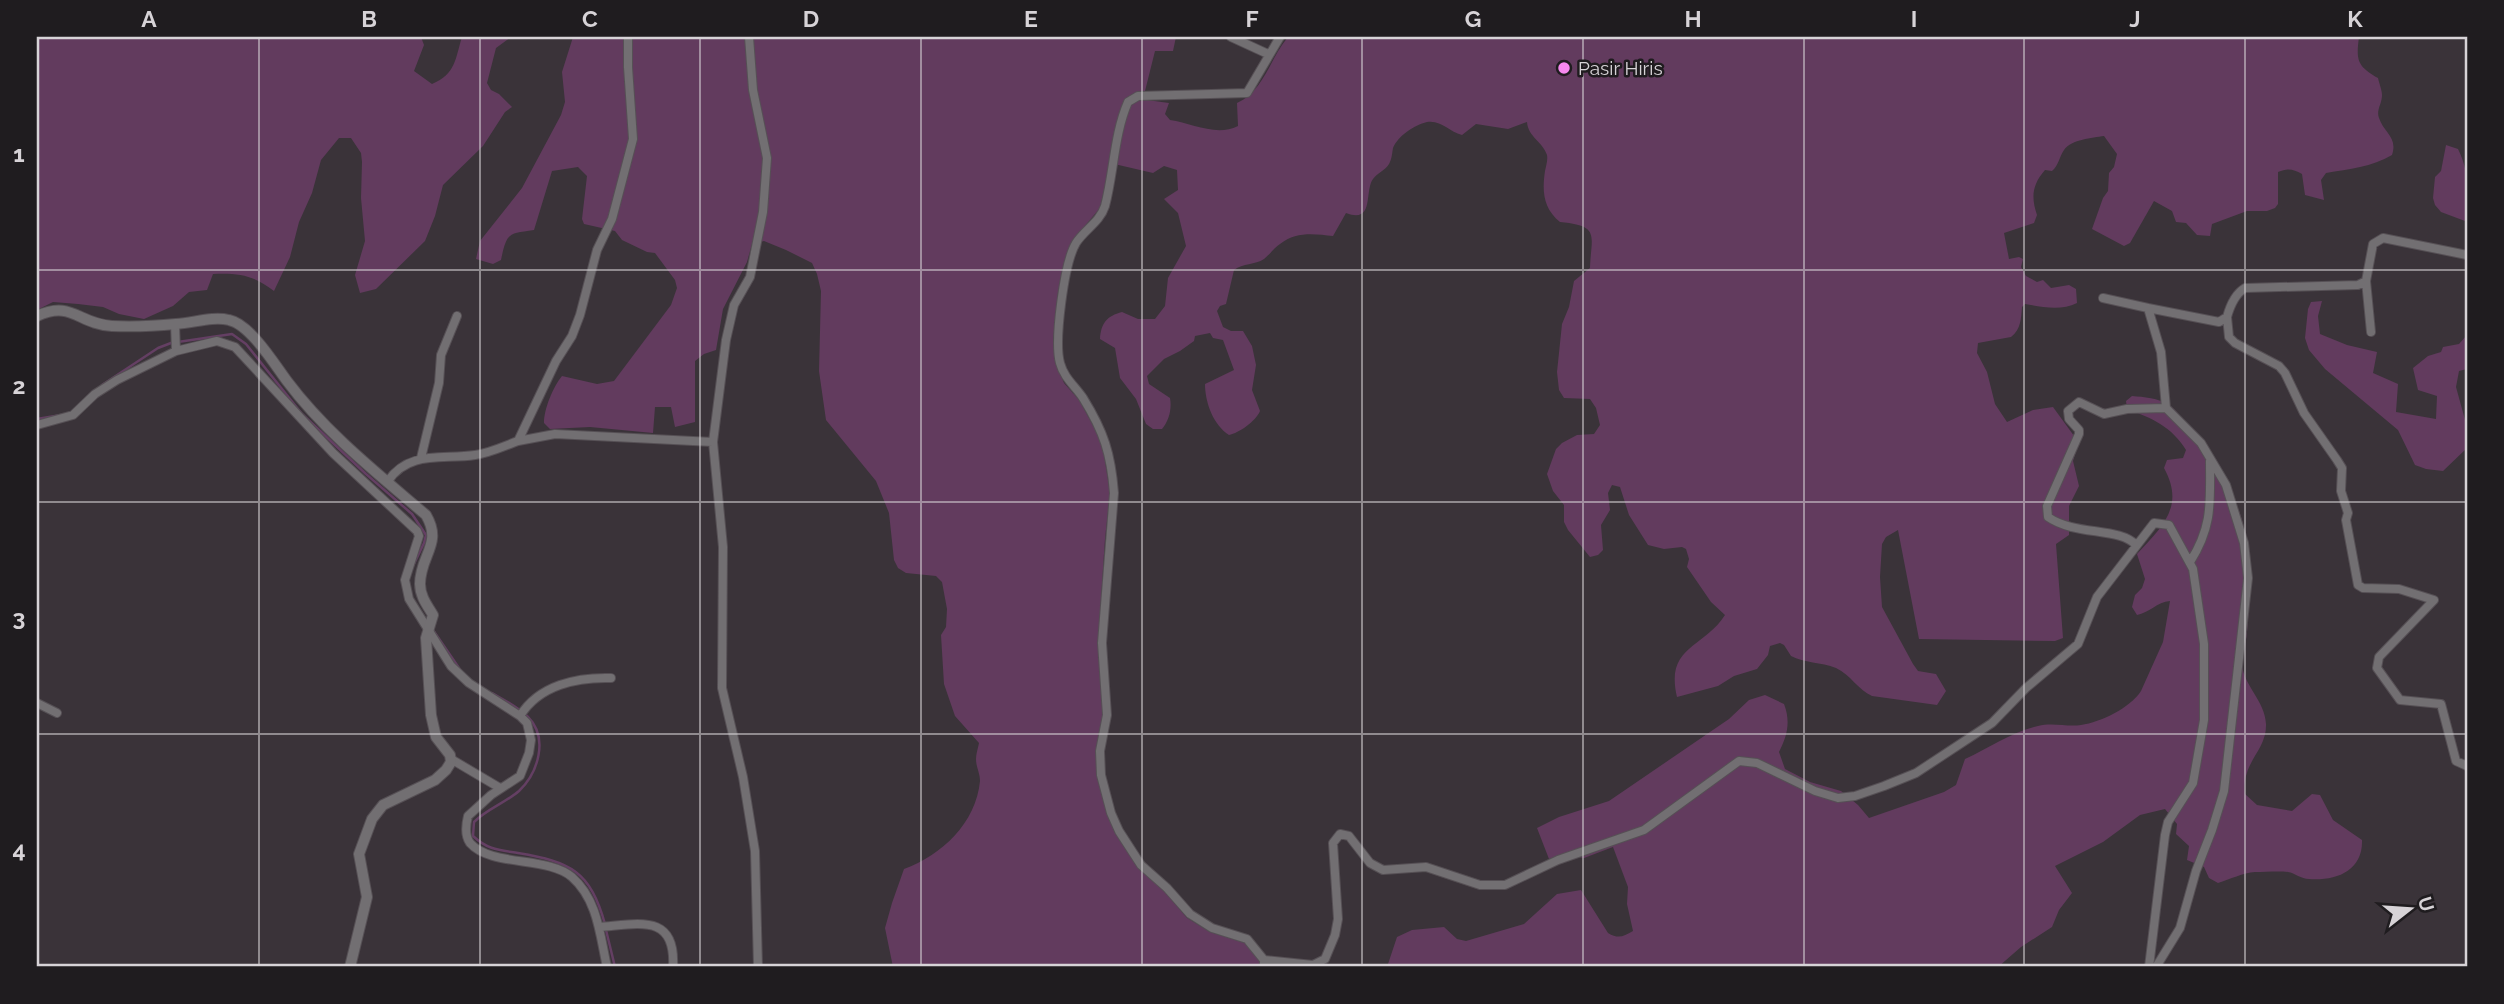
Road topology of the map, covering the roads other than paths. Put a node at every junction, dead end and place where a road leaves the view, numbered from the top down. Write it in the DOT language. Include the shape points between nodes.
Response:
graph roads {
  1 [pos="628,37"];
  2 [pos="749,37"];
  3 [pos="1231,37"];
  4 [pos="1280,37"];
  5 [pos="1268,54"];
  6 [pos="2467,255"];
  7 [pos="2366,281"];
  8 [pos="2103,299"];
  9 [pos="2148,308"];
  10 [pos="37,316"];
  11 [pos="457,316"];
  12 [pos="2227,317"];
  13 [pos="174,324"];
  14 [pos="2371,332"];
  15 [pos="176,351"];
  16 [pos="2166,408"];
  17 [pos="37,425"];
  18 [pos="518,441"];
  19 [pos="713,442"];
  20 [pos="2210,457"];
  21 [pos="421,458"];
  22 [pos="388,481"];
  23 [pos="2136,545"];
  24 [pos="2190,562"];
  25 [pos="429,625"];
  26 [pos="611,678"];
  27 [pos="37,702"];
  28 [pos="522,711"];
  29 [pos="57,713"];
  30 [pos="452,759"];
  31 [pos="2467,765"];
  32 [pos="500,788"];
  33 [pos="603,927"];
  34 [pos="1264,964"];
  35 [pos="350,967"];
  36 [pos="607,967"];
  37 [pos="673,967"];
  38 [pos="758,967"];
  39 [pos="2149,967"];
  40 [pos="2156,967"];
  1 -- 18 [label="street" via="633,139 612,219 597,250 572,336"];
  2 -- 19 [label="street" via="753,90 767,158 763,212 750,277 734,305 726,340"];
  3 -- 5 [label="street"];
  4 -- 5 [label="street"];
  5 -- 34 [label="street" via="1250,90 1243,94 1138,96 1128,102 1104,209 1077,242 1068,265 1057,341 1068,381 1106,440 1113,475 1102,643 1107,715 1100,751 1111,813 1141,865 1190,914 1212,928 1247,939"];
  6 -- 7 [label="street" via="2379,239"];
  7 -- 12 [label="street" via="2352,287 2245,288 2239,291"];
  7 -- 14 [label="street"];
  8 -- 9 [label="street"];
  9 -- 12 [label="street" via="2214,321"];
  9 -- 16 [label="street" via="2161,352"];
  10 -- 13 [label="street" via="65,309 102,325"];
  11 -- 21 [label="street" via="441,355"];
  12 -- 31 [label="street" via="2229,337 2235,343 2285,373 2304,413 2342,468 2341,491 2358,585 2399,589 2434,600 2379,657 2377,668 2397,698 2441,704 2456,761"];
  13 -- 15 [label="street"];
  13 -- 22 [label="street" via="232,320 248,331 296,394"];
  15 -- 17 [label="street" via="117,380 73,415"];
  15 -- 25 [label="street" via="217,341 235,347 333,453 413,526 419,536 405,588"];
  16 -- 20 [label="street"];
  16 -- 23 [label="street" via="2104,414 2079,402 2068,411 2079,434 2047,506 2048,517 2074,530 2121,535"];
  18 -- 19 [label="street" via="555,434"];
  18 -- 21 [label="street" via="458,458"];
  19 -- 38 [label="street" via="723,547 722,688 755,851"];
  20 -- 24 [label="street" via="2210,516"];
  20 -- 40 [label="street" via="2226,485 2244,543 2248,578 2245,619 2224,791 2179,928"];
  21 -- 22 [label="street" via="395,471"];
  22 -- 25 [label="street" via="426,515 433,529 420,582"];
  23 -- 24 [label="street" via="2154,523 2169,525"];
  23 -- 34 [label="street" via="2097,597 2078,643 1992,723 1916,773 1838,798 1757,763 1739,761 1644,830 1558,860 1505,885 1480,885 1426,867 1383,870 1370,863 1349,836 1340,834 1333,843 1338,919 1325,960 1313,965"];
  24 -- 39 [label="street" via="2204,643 2204,720 2193,783 2168,822 2165,835"];
  25 -- 28 [label="street" via="451,666 469,683"];
  25 -- 30 [label="street" via="426,661 431,715 436,737"];
  26 -- 28 [label="street" via="573,680 534,698"];
  27 -- 29 [label="street"];
  28 -- 32 [label="street" via="531,740 529,753 520,776"];
  30 -- 32 [label="street"];
  30 -- 35 [label="street" via="435,780 383,805 372,819 359,854 367,897"];
  32 -- 33 [label="street" via="468,816 471,844 495,857 568,874 586,893"];
  33 -- 36 [label="street"];
  33 -- 37 [label="street" via="661,929 672,941"];
}
